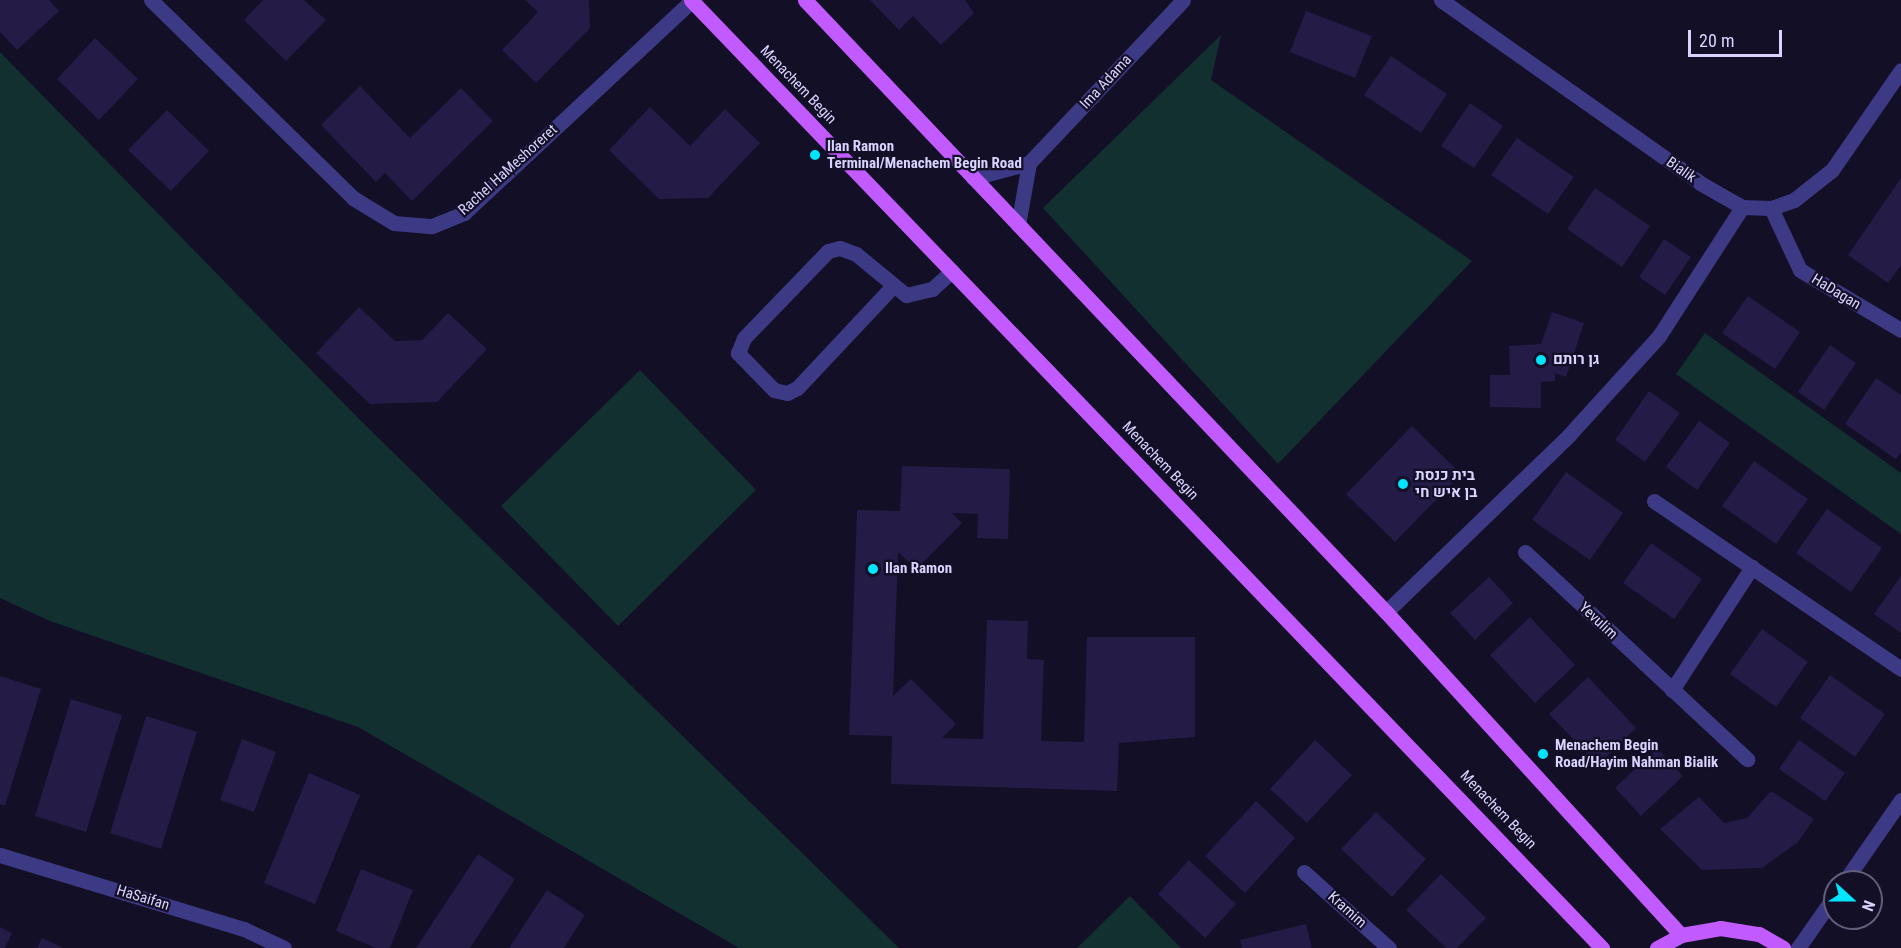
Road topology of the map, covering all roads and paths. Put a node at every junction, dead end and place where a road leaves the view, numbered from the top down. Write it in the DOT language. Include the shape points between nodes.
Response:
graph roads {
  1 [pos="151,0"];
  2 [pos="691,0"];
  3 [pos="805,0"];
  4 [pos="1183,0"];
  5 [pos="1441,0"];
  6 [pos="1901,70"];
  7 [pos="1029,163"];
  8 [pos="973,177"];
  9 [pos="1742,207"];
  10 [pos="1771,208"];
  11 [pos="1018,225"];
  12 [pos="952,271"];
  13 [pos="892,287"];
  14 [pos="1901,330"];
  15 [pos="1654,501"];
  16 [pos="1525,552"];
  17 [pos="1752,567"];
  18 [pos="1386,612"];
  19 [pos="1901,669"];
  20 [pos="1672,690"];
  21 [pos="1747,759"];
  22 [pos="1901,800"];
  23 [pos="0,855"];
  24 [pos="1852,870"];
  25 [pos="1304,872"];
  26 [pos="1823,912"];
  27 [pos="1681,935"];
  28 [pos="284,948"];
  29 [pos="1389,948"];
  30 [pos="1602,948"];
  31 [pos="1657,948"];
  32 [pos="1783,948"];
  33 [pos="1798,948"];
  1 -- 2 [label="street, Rachel HaMeshoreret" via="353,198 394,224 432,226 464,213"];
  2 -- 12 [label="main road, Menachem Begin"];
  3 -- 8 [label="main road"];
  4 -- 7 [label="street, Ima Adama"];
  5 -- 9 [label="street, Bialik" via="1700,183"];
  6 -- 10 [label="street, Bialik" via="1832,170 1794,200"];
  7 -- 8 [label="street"];
  7 -- 11 [label="street"];
  8 -- 11 [label="main road"];
  9 -- 10 [label="street, Bialik"];
  9 -- 18 [label="street" via="1659,336 1569,435"];
  10 -- 14 [label="street, HaDagan" via="1800,270"];
  11 -- 18 [label="main road"];
  12 -- 13 [label="street" via="932,289 906,295"];
  12 -- 30 [label="main road, Menachem Begin"];
  13 -- 13 [label="street" via="856,254 840,248 828,251 744,338 738,353 774,390 787,393 797,388"];
  15 -- 17 [label="street"];
  16 -- 20 [label="street, Yevulim"];
  17 -- 19 [label="street"];
  17 -- 20 [label="street"];
  18 -- 27 [label="main road"];
  20 -- 21 [label="street, Yevulim"];
  22 -- 24 [label="street"];
  23 -- 28 [label="street, HaSaifan" via="244,929"];
  25 -- 29 [label="street, Kramim"];
  26 -- 33 [label="street"];
  27 -- 31 [label="main road"];
  27 -- 32 [label="main road" via="1720,928 1759,934"];
}
